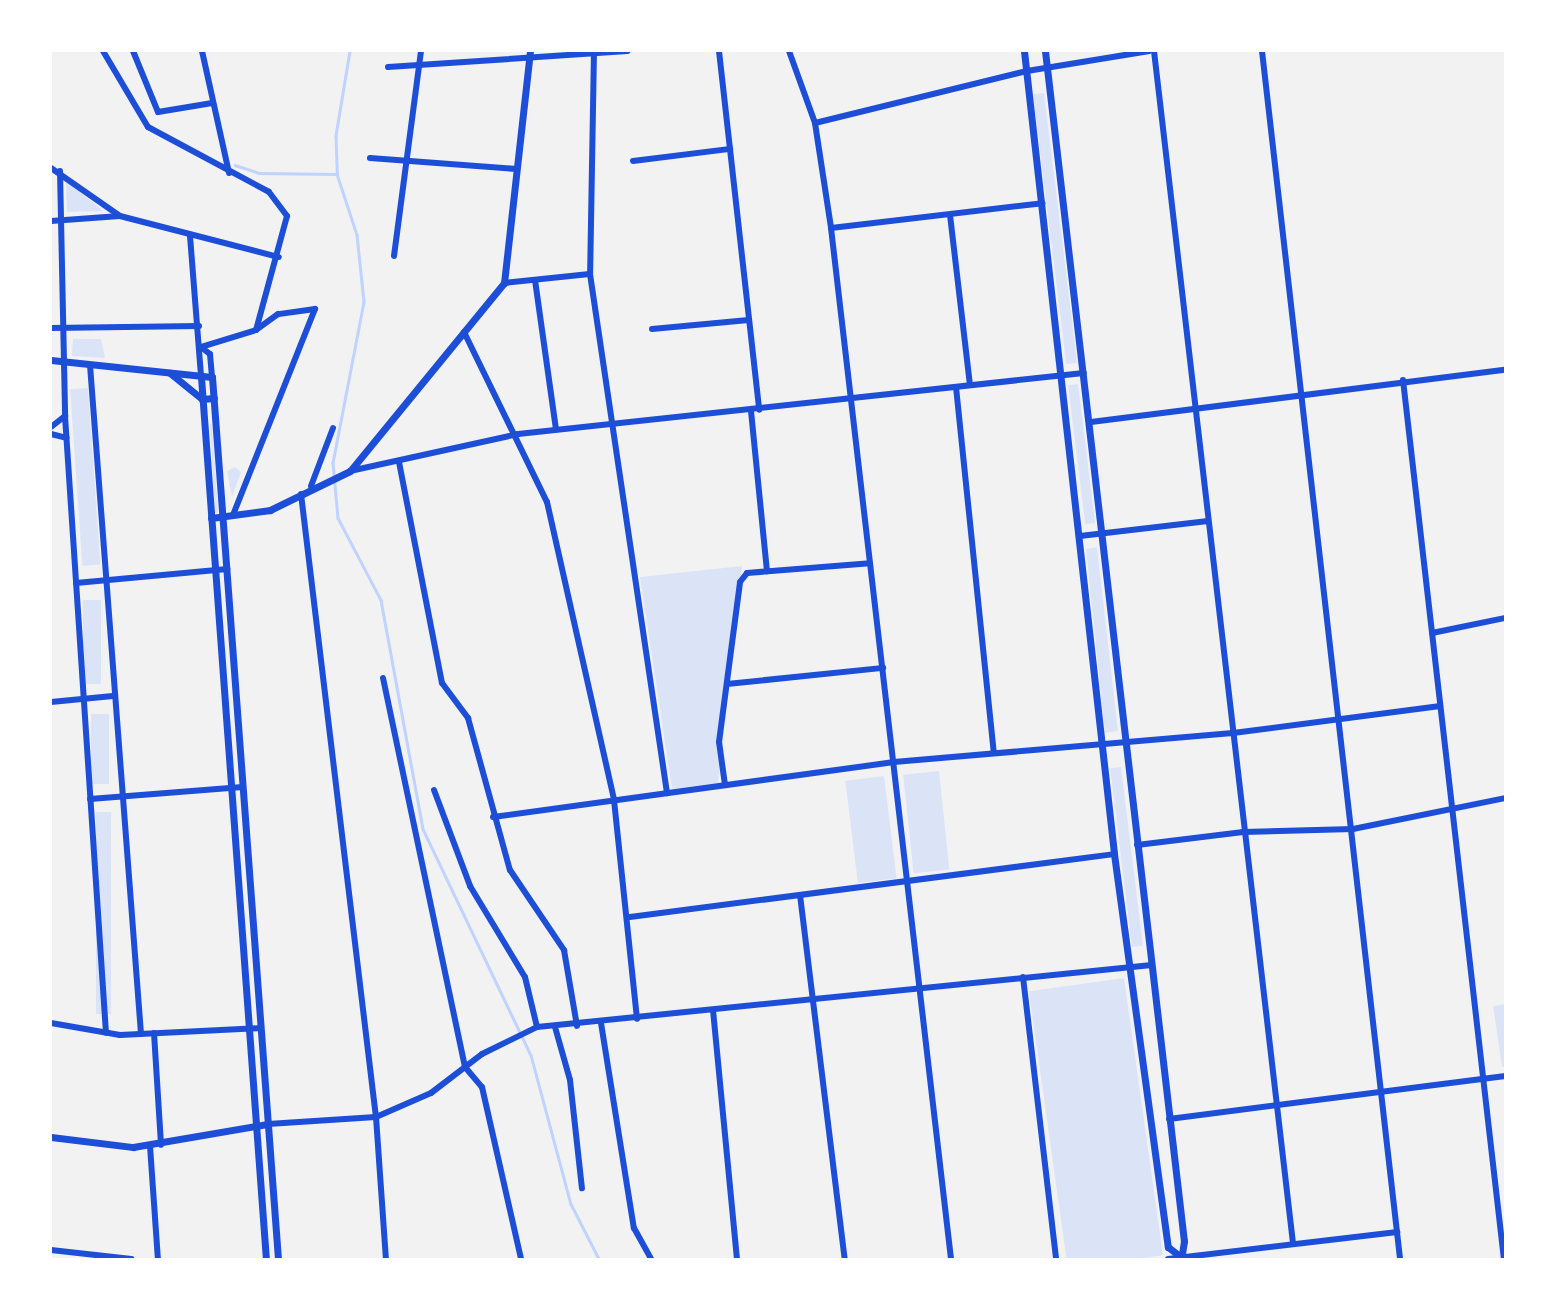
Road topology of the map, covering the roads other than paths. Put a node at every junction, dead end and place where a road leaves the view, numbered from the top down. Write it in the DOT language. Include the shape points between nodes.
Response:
graph roads {
  1 [pos="103,51"];
  2 [pos="133,51"];
  3 [pos="202,51"];
  4 [pos="421,51"];
  5 [pos="627,51"];
  6 [pos="719,51"];
  7 [pos="789,51"];
  8 [pos="1024,51"];
  9 [pos="1045,51"];
  10 [pos="1151,51"];
  11 [pos="1262,51"];
  12 [pos="594,52"];
  13 [pos="530,55"];
  14 [pos="418,65"];
  15 [pos="388,67"];
  16 [pos="1047,68"];
  17 [pos="1027,71"];
  18 [pos="212,103"];
  19 [pos="814,123"];
  20 [pos="730,149"];
  21 [pos="370,158"];
  22 [pos="409,160"];
  23 [pos="633,161"];
  24 [pos="51,168"];
  25 [pos="517,169"];
  26 [pos="60,170"];
  27 [pos="228,171"];
  28 [pos="1043,203"];
  29 [pos="950,215"];
  30 [pos="120,216"];
  31 [pos="64,220"];
  32 [pos="51,221"];
  33 [pos="831,228"];
  34 [pos="190,236"];
  35 [pos="394,256"];
  36 [pos="279,257"];
  37 [pos="590,274"];
  38 [pos="535,280"];
  39 [pos="504,284"];
  40 [pos="749,320"];
  41 [pos="199,326"];
  42 [pos="51,327"];
  43 [pos="66,327"];
  44 [pos="652,329"];
  45 [pos="256,330"];
  46 [pos="464,332"];
  47 [pos="201,347"];
  48 [pos="51,360"];
  49 [pos="63,362"];
  50 [pos="89,365"];
  51 [pos="1505,370"];
  52 [pos="169,373"];
  53 [pos="1084,373"];
  54 [pos="1063,375"];
  55 [pos="201,377"];
  56 [pos="212,377"];
  57 [pos="1403,380"];
  58 [pos="970,386"];
  59 [pos="956,387"];
  60 [pos="1301,393"];
  61 [pos="214,398"];
  62 [pos="202,399"];
  63 [pos="851,399"];
  64 [pos="1195,407"];
  65 [pos="759,410"];
  66 [pos="751,411"];
  67 [pos="65,416"];
  68 [pos="1091,422"];
  69 [pos="51,427"];
  70 [pos="333,428"];
  71 [pos="617,428"];
  72 [pos="556,430"];
  73 [pos="51,434"];
  74 [pos="518,435"];
  75 [pos="67,438"];
  76 [pos="399,462"];
  77 [pos="350,471"];
  78 [pos="311,486"];
  79 [pos="301,494"];
  80 [pos="233,515"];
  81 [pos="223,517"];
  82 [pos="211,518"];
  83 [pos="1208,521"];
  84 [pos="1102,533"];
  85 [pos="1080,536"];
  86 [pos="870,563"];
  87 [pos="227,569"];
  88 [pos="215,570"];
  89 [pos="767,571"];
  90 [pos="108,579"];
  91 [pos="76,583"];
  92 [pos="1505,618"];
  93 [pos="1432,633"];
  94 [pos="883,668"];
  95 [pos="383,678"];
  96 [pos="727,684"];
  97 [pos="113,696"];
  98 [pos="84,699"];
  99 [pos="51,702"];
  100 [pos="1440,706"];
  101 [pos="1338,719"];
  102 [pos="1233,733"];
  103 [pos="1124,743"];
  104 [pos="1103,746"];
  105 [pos="994,752"];
  106 [pos="894,762"];
  107 [pos="725,785"];
  108 [pos="243,787"];
  109 [pos="229,790"];
  110 [pos="434,790"];
  111 [pos="667,793"];
  112 [pos="120,797"];
  113 [pos="1505,798"];
  114 [pos="90,799"];
  115 [pos="614,800"];
  116 [pos="1453,813"];
  117 [pos="492,817"];
  118 [pos="1353,829"];
  119 [pos="1243,832"];
  120 [pos="1137,845"];
  121 [pos="248,852"];
  122 [pos="234,853"];
  123 [pos="1114,854"];
  124 [pos="908,881"];
  125 [pos="800,895"];
  126 [pos="630,917"];
  127 [pos="254,930"];
  128 [pos="242,932"];
  129 [pos="1152,965"];
  130 [pos="1131,968"];
  131 [pos="1023,977"];
  132 [pos="920,991"];
  133 [pos="813,1001"];
  134 [pos="713,1010"];
  135 [pos="637,1019"];
  136 [pos="51,1023"];
  137 [pos="601,1023"];
  138 [pos="577,1026"];
  139 [pos="555,1027"];
  140 [pos="251,1028"];
  141 [pos="261,1028"];
  142 [pos="534,1028"];
  143 [pos="106,1033"];
  144 [pos="154,1033"];
  145 [pos="141,1034"];
  146 [pos="466,1068"];
  147 [pos="1505,1076"];
  148 [pos="1484,1079"];
  149 [pos="1381,1092"];
  150 [pos="1276,1105"];
  151 [pos="376,1117"];
  152 [pos="1169,1119"];
  153 [pos="268,1124"];
  154 [pos="256,1125"];
  155 [pos="51,1138"];
  156 [pos="160,1145"];
  157 [pos="150,1146"];
  158 [pos="582,1188"];
  159 [pos="1503,1224"];
  160 [pos="1397,1232"];
  161 [pos="1293,1244"];
  162 [pos="51,1250"];
  163 [pos="278,1255"];
  164 [pos="266,1256"];
  165 [pos="1181,1258"];
  166 [pos="131,1259"];
  167 [pos="158,1259"];
  168 [pos="386,1259"];
  169 [pos="521,1259"];
  170 [pos="651,1259"];
  171 [pos="737,1259"];
  172 [pos="845,1259"];
  173 [pos="951,1259"];
  174 [pos="1056,1259"];
  175 [pos="1168,1259"];
  176 [pos="1400,1259"];
  177 [pos="1504,1259"];
  1 -- 27 [label="street" via="148,127"];
  2 -- 18 [label="street" via="158,112"];
  3 -- 18 [label="street"];
  4 -- 14 [label="street"];
  5 -- 12 [label="street"];
  6 -- 20 [label="street"];
  7 -- 19 [label="street"];
  8 -- 17 [label="street"];
  9 -- 16 [label="street"];
  10 -- 16 [label="street"];
  10 -- 64 [label="street"];
  11 -- 60 [label="street"];
  12 -- 13 [label="street"];
  12 -- 37 [label="street"];
  13 -- 14 [label="street"];
  13 -- 25 [label="street"];
  14 -- 15 [label="street"];
  14 -- 22 [label="street"];
  16 -- 17 [label="street"];
  16 -- 53 [label="street"];
  17 -- 19 [label="street"];
  17 -- 28 [label="street"];
  18 -- 27 [label="street"];
  19 -- 33 [label="street"];
  20 -- 23 [label="street"];
  20 -- 40 [label="street"];
  21 -- 22 [label="street"];
  22 -- 25 [label="street"];
  22 -- 35 [label="street"];
  24 -- 26 [label="street"];
  25 -- 39 [label="street"];
  26 -- 30 [label="street"];
  26 -- 31 [label="street"];
  27 -- 36 [label="street" via="269,192 284,208"];
  28 -- 29 [label="street"];
  28 -- 54 [label="street"];
  29 -- 33 [label="street"];
  29 -- 58 [label="street"];
  30 -- 31 [label="street"];
  30 -- 34 [label="street"];
  31 -- 32 [label="street"];
  31 -- 43 [label="street"];
  33 -- 63 [label="street"];
  34 -- 36 [label="street"];
  34 -- 41 [label="street"];
  36 -- 45 [label="street"];
  37 -- 38 [label="street"];
  37 -- 71 [label="street"];
  38 -- 39 [label="street"];
  38 -- 72 [label="street"];
  39 -- 46 [label="street"];
  40 -- 44 [label="street"];
  40 -- 65 [label="street"];
  41 -- 43 [label="street"];
  41 -- 47 [label="street"];
  42 -- 43 [label="street"];
  43 -- 49 [label="street"];
  45 -- 47 [label="street"];
  45 -- 80 [label="street" via="310,306 316,315"];
  46 -- 74 [label="street"];
  46 -- 77 [label="street"];
  47 -- 55 [label="street"];
  47 -- 56 [label="street" via="209,354"];
  48 -- 49 [label="street"];
  49 -- 50 [label="street"];
  49 -- 67 [label="street"];
  50 -- 52 [label="street"];
  50 -- 90 [label="street"];
  51 -- 57 [label="street"];
  52 -- 55 [label="street"];
  52 -- 62 [label="street"];
  53 -- 54 [label="street"];
  53 -- 68 [label="street"];
  54 -- 58 [label="street"];
  54 -- 85 [label="street"];
  55 -- 56 [label="street"];
  55 -- 62 [label="street"];
  56 -- 61 [label="street"];
  57 -- 60 [label="street"];
  57 -- 93 [label="street"];
  58 -- 59 [label="street"];
  59 -- 63 [label="street"];
  59 -- 105 [label="street"];
  60 -- 64 [label="street"];
  60 -- 101 [label="street"];
  61 -- 62 [label="street"];
  61 -- 81 [label="street"];
  62 -- 82 [label="street"];
  63 -- 65 [label="street"];
  63 -- 86 [label="street"];
  64 -- 68 [label="street"];
  64 -- 83 [label="street"];
  65 -- 66 [label="street"];
  66 -- 71 [label="street"];
  66 -- 89 [label="street"];
  67 -- 69 [label="street"];
  67 -- 75 [label="street"];
  68 -- 84 [label="street"];
  70 -- 78 [label="street"];
  71 -- 72 [label="street"];
  71 -- 111 [label="street"];
  72 -- 74 [label="street"];
  73 -- 75 [label="street"];
  74 -- 76 [label="street"];
  74 -- 115 [label="street" via="547,502"];
  75 -- 91 [label="street"];
  76 -- 77 [label="street"];
  76 -- 117 [label="street" via="442,683 468,718"];
  77 -- 78 [label="street"];
  78 -- 79 [label="street"];
  79 -- 80 [label="street" via="270,510"];
  79 -- 151 [label="street"];
  80 -- 81 [label="street"];
  81 -- 82 [label="street"];
  81 -- 87 [label="street"];
  82 -- 88 [label="street"];
  83 -- 84 [label="street"];
  83 -- 102 [label="street"];
  84 -- 85 [label="street"];
  84 -- 103 [label="street"];
  85 -- 104 [label="street"];
  86 -- 89 [label="street"];
  86 -- 94 [label="street"];
  87 -- 88 [label="street"];
  87 -- 108 [label="street"];
  88 -- 90 [label="street"];
  88 -- 109 [label="street"];
  89 -- 96 [label="street" via="747,573 740,582"];
  90 -- 91 [label="street"];
  90 -- 97 [label="street"];
  91 -- 98 [label="street"];
  92 -- 93 [label="street"];
  93 -- 100 [label="street"];
  94 -- 96 [label="street"];
  94 -- 106 [label="street"];
  95 -- 146 [label="street"];
  96 -- 107 [label="street" via="719,742"];
  97 -- 98 [label="street"];
  97 -- 112 [label="street"];
  98 -- 99 [label="street"];
  98 -- 114 [label="street"];
  100 -- 101 [label="street"];
  100 -- 116 [label="street"];
  101 -- 102 [label="street"];
  101 -- 118 [label="street"];
  102 -- 103 [label="street"];
  102 -- 119 [label="street"];
  103 -- 104 [label="street"];
  103 -- 120 [label="street"];
  104 -- 105 [label="street"];
  104 -- 123 [label="street"];
  105 -- 106 [label="street"];
  106 -- 107 [label="street"];
  106 -- 124 [label="street"];
  107 -- 111 [label="street"];
  108 -- 109 [label="street"];
  108 -- 121 [label="street"];
  109 -- 112 [label="street"];
  109 -- 122 [label="street"];
  110 -- 142 [label="street" via="470,886 525,977"];
  111 -- 115 [label="street"];
  112 -- 114 [label="street"];
  112 -- 145 [label="street"];
  113 -- 116 [label="street"];
  114 -- 143 [label="street"];
  115 -- 117 [label="street"];
  115 -- 126 [label="street"];
  116 -- 118 [label="street"];
  116 -- 148 [label="street"];
  117 -- 138 [label="street" via="510,870 564,950"];
  118 -- 119 [label="street"];
  118 -- 149 [label="street"];
  119 -- 120 [label="street"];
  119 -- 150 [label="street"];
  120 -- 129 [label="street"];
  121 -- 122 [label="street"];
  121 -- 127 [label="street"];
  122 -- 128 [label="street"];
  123 -- 124 [label="street"];
  123 -- 130 [label="street"];
  124 -- 125 [label="street"];
  124 -- 132 [label="street"];
  125 -- 126 [label="street"];
  125 -- 133 [label="street"];
  126 -- 135 [label="street"];
  127 -- 128 [label="street"];
  127 -- 141 [label="street"];
  128 -- 140 [label="street"];
  129 -- 130 [label="street"];
  129 -- 152 [label="street"];
  130 -- 131 [label="street"];
  130 -- 165 [label="street" via="1168,1247"];
  131 -- 132 [label="street"];
  131 -- 174 [label="street"];
  132 -- 133 [label="street"];
  132 -- 173 [label="street"];
  133 -- 134 [label="street"];
  133 -- 172 [label="street"];
  134 -- 135 [label="street"];
  134 -- 171 [label="street"];
  135 -- 137 [label="street"];
  136 -- 143 [label="street"];
  137 -- 138 [label="street"];
  137 -- 170 [label="street" via="634,1228"];
  138 -- 139 [label="street"];
  139 -- 142 [label="street"];
  139 -- 158 [label="street" via="570,1080"];
  140 -- 141 [label="street"];
  140 -- 144 [label="street"];
  140 -- 154 [label="street"];
  141 -- 153 [label="street"];
  142 -- 146 [label="street"];
  143 -- 145 [label="street"];
  144 -- 145 [label="street"];
  144 -- 156 [label="street"];
  146 -- 151 [label="street" via="431,1093"];
  146 -- 169 [label="street" via="482,1087"];
  147 -- 148 [label="street"];
  148 -- 149 [label="street"];
  148 -- 159 [label="street"];
  149 -- 150 [label="street"];
  149 -- 160 [label="street"];
  150 -- 152 [label="street"];
  150 -- 161 [label="street"];
  151 -- 153 [label="street"];
  151 -- 168 [label="street"];
  152 -- 165 [label="street"];
  153 -- 154 [label="street"];
  153 -- 163 [label="street"];
  154 -- 156 [label="street"];
  154 -- 164 [label="street"];
  155 -- 157 [label="street"];
  156 -- 157 [label="street"];
  157 -- 167 [label="street"];
  159 -- 177 [label="street"];
  160 -- 161 [label="street"];
  160 -- 176 [label="street"];
  161 -- 165 [label="street"];
  162 -- 166 [label="street"];
  163 -- 164 [label="street"];
  165 -- 175 [label="street"];
}
